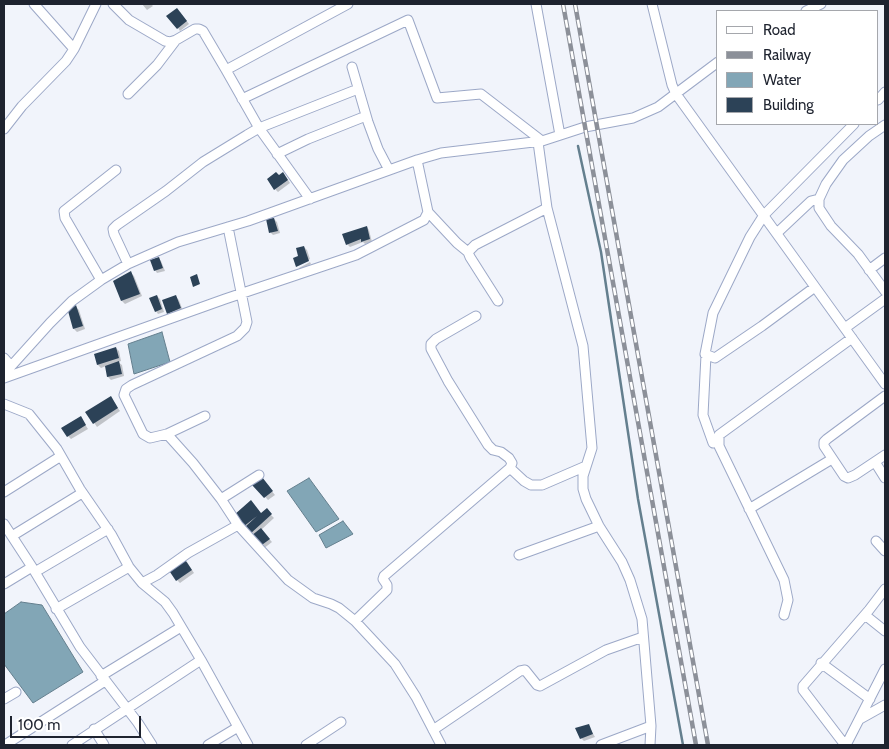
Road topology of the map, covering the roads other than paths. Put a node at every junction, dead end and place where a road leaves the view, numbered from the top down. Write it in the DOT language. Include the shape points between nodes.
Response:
graph roads {
  1 [pos="34,4"];
  2 [pos="96,4"];
  3 [pos="113,4"];
  4 [pos="348,4"];
  5 [pos="536,4"];
  6 [pos="652,4"];
  7 [pos="821,4"];
  8 [pos="808,10"];
  9 [pos="176,40"];
  10 [pos="74,49"];
  11 [pos="716,64"];
  12 [pos="352,67"];
  13 [pos="226,70"];
  14 [pos="358,89"];
  15 [pos="128,94"];
  16 [pos="676,94"];
  17 [pos="242,99"];
  18 [pos="366,116"];
  19 [pos="853,125"];
  20 [pos="885,127"];
  21 [pos="259,128"];
  22 [pos="4,129"];
  23 [pos="560,135"];
  24 [pos="540,142"];
  25 [pos="277,154"];
  26 [pos="417,160"];
  27 [pos="116,170"];
  28 [pos="389,170"];
  29 [pos="310,199"];
  30 [pos="819,199"];
  31 [pos="547,208"];
  32 [pos="428,212"];
  33 [pos="764,216"];
  34 [pos="228,227"];
  35 [pos="777,233"];
  36 [pos="468,252"];
  37 [pos="885,258"];
  38 [pos="128,264"];
  39 [pos="870,270"];
  40 [pos="101,280"];
  41 [pos="815,287"];
  42 [pos="885,291"];
  43 [pos="242,293"];
  44 [pos="885,299"];
  45 [pos="498,301"];
  46 [pos="476,316"];
  47 [pos="845,328"];
  48 [pos="852,338"];
  49 [pos="22,354"];
  50 [pos="706,355"];
  51 [pos="4,358"];
  52 [pos="11,366"];
  53 [pos="34,367"];
  54 [pos="4,376"];
  55 [pos="885,384"];
  56 [pos="885,396"];
  57 [pos="4,404"];
  58 [pos="206,416"];
  59 [pos="167,434"];
  60 [pos="712,443"];
  61 [pos="885,455"];
  62 [pos="61,456"];
  63 [pos="832,459"];
  64 [pos="874,462"];
  65 [pos="586,466"];
  66 [pos="510,468"];
  67 [pos="259,475"];
  68 [pos="885,478"];
  69 [pos="4,492"];
  70 [pos="82,493"];
  71 [pos="221,499"];
  72 [pos="749,510"];
  73 [pos="238,525"];
  74 [pos="598,526"];
  75 [pos="5,527"];
  76 [pos="108,529"];
  77 [pos="12,536"];
  78 [pos="876,540"];
  79 [pos="885,551"];
  80 [pos="519,555"];
  81 [pos="129,567"];
  82 [pos="34,570"];
  83 [pos="4,584"];
  84 [pos="142,584"];
  85 [pos="885,589"];
  86 [pos="56,609"];
  87 [pos="784,615"];
  88 [pos="864,615"];
  89 [pos="355,621"];
  90 [pos="181,627"];
  91 [pos="885,631"];
  92 [pos="644,637"];
  93 [pos="201,660"];
  94 [pos="822,663"];
  95 [pos="885,669"];
  96 [pos="103,679"];
  97 [pos="16,692"];
  98 [pos="4,699"];
  99 [pos="870,699"];
  100 [pos="885,705"];
  101 [pos="126,709"];
  102 [pos="860,719"];
  103 [pos="341,722"];
  104 [pos="651,726"];
  105 [pos="238,727"];
  106 [pos="94,730"];
  107 [pos="433,730"];
  108 [pos="5,745"];
  109 [pos="72,745"];
  110 [pos="104,745"];
  111 [pos="152,745"];
  112 [pos="208,745"];
  113 [pos="248,745"];
  114 [pos="306,745"];
  115 [pos="441,745"];
  116 [pos="601,745"];
  117 [pos="650,745"];
  118 [pos="846,745"];
  1 -- 10 [label="street"];
  2 -- 10 [label="street"];
  3 -- 9 [label="street" via="129,20 156,37 170,42"];
  4 -- 13 [label="street"];
  5 -- 23 [label="street"];
  6 -- 16 [label="street"];
  7 -- 8 [label="street"];
  9 -- 13 [label="street" via="199,28"];
  9 -- 15 [label="street"];
  10 -- 22 [label="street" via="66,62"];
  11 -- 16 [label="street"];
  12 -- 14 [label="street"];
  13 -- 17 [label="street"];
  14 -- 18 [label="street"];
  14 -- 21 [label="street"];
  16 -- 23 [label="street" via="658,107 633,118"];
  16 -- 33 [label="street"];
  17 -- 21 [label="street"];
  17 -- 24 [label="street" via="408,20 437,98 481,94"];
  18 -- 25 [label="street"];
  18 -- 28 [label="street"];
  19 -- 33 [label="street"];
  20 -- 30 [label="street" via="869,136 843,160"];
  21 -- 25 [label="street"];
  21 -- 38 [label="street" via="203,162 116,225 114,234"];
  23 -- 24 [label="street"];
  24 -- 26 [label="street" via="441,153"];
  24 -- 31 [label="street"];
  25 -- 29 [label="street"];
  26 -- 28 [label="street"];
  26 -- 32 [label="street"];
  27 -- 40 [label="street" via="64,211"];
  28 -- 29 [label="street"];
  29 -- 34 [label="street"];
  30 -- 35 [label="street" via="812,201"];
  30 -- 39 [label="street" via="822,215"];
  31 -- 36 [label="street" via="475,245"];
  31 -- 65 [label="street" via="583,346 592,448"];
  32 -- 36 [label="street"];
  32 -- 43 [label="street" via="424,220 356,255"];
  33 -- 35 [label="street"];
  33 -- 50 [label="street" via="750,237 713,313"];
  34 -- 38 [label="street" via="178,242"];
  34 -- 43 [label="street"];
  35 -- 41 [label="street"];
  36 -- 45 [label="street"];
  37 -- 39 [label="street"];
  38 -- 40 [label="street"];
  39 -- 42 [label="street"];
  40 -- 49 [label="street" via="72,301"];
  41 -- 47 [label="street"];
  41 -- 50 [label="street" via="715,358"];
  43 -- 53 [label="street"];
  43 -- 59 [label="street" via="247,322 242,332 126,389 126,402 143,434 150,438"];
  44 -- 47 [label="street"];
  46 -- 66 [label="street" via="436,339 431,349 488,445 509,458"];
  47 -- 48 [label="street"];
  48 -- 55 [label="street"];
  48 -- 72 [label="street" via="719,435 719,446"];
  49 -- 52 [label="street"];
  49 -- 53 [label="street"];
  50 -- 60 [label="street" via="703,415"];
  51 -- 52 [label="street"];
  52 -- 54 [label="street"];
  53 -- 54 [label="street"];
  56 -- 63 [label="street" via="824,442"];
  57 -- 62 [label="street" via="29,414"];
  58 -- 59 [label="street"];
  59 -- 71 [label="street"];
  61 -- 64 [label="street"];
  62 -- 69 [label="street"];
  62 -- 70 [label="street"];
  63 -- 64 [label="street" via="848,478"];
  63 -- 72 [label="street"];
  64 -- 68 [label="street"];
  65 -- 66 [label="street" via="542,485 531,485"];
  65 -- 74 [label="street" via="583,489"];
  66 -- 89 [label="street" via="384,576 387,590"];
  67 -- 71 [label="street"];
  70 -- 76 [label="street"];
  70 -- 77 [label="street"];
  71 -- 73 [label="street"];
  72 -- 87 [label="street" via="784,580 788,600"];
  73 -- 84 [label="street"];
  73 -- 89 [label="street" via="303,592 331,604"];
  74 -- 80 [label="street"];
  74 -- 92 [label="street" via="630,580"];
  75 -- 77 [label="street"];
  76 -- 81 [label="street"];
  76 -- 82 [label="street"];
  77 -- 82 [label="street"];
  78 -- 79 [label="street"];
  81 -- 84 [label="street"];
  81 -- 86 [label="street"];
  82 -- 83 [label="street"];
  82 -- 86 [label="street"];
  84 -- 90 [label="street" via="165,602"];
  85 -- 88 [label="street"];
  86 -- 96 [label="street"];
  88 -- 91 [label="street"];
  88 -- 94 [label="street"];
  89 -- 107 [label="street" via="395,664"];
  90 -- 93 [label="street"];
  90 -- 96 [label="street"];
  92 -- 104 [label="street"];
  92 -- 107 [label="street" via="606,650 540,686 525,670 520,671"];
  93 -- 101 [label="street"];
  93 -- 105 [label="street"];
  94 -- 99 [label="street"];
  94 -- 118 [label="street" via="803,690"];
  95 -- 99 [label="street"];
  96 -- 101 [label="street"];
  96 -- 108 [label="street"];
  97 -- 98 [label="street"];
  99 -- 102 [label="street"];
  100 -- 102 [label="street"];
  101 -- 106 [label="street"];
  101 -- 111 [label="street"];
  102 -- 118 [label="street"];
  103 -- 114 [label="street"];
  104 -- 116 [label="street"];
  104 -- 117 [label="street"];
  105 -- 112 [label="street"];
  105 -- 113 [label="street"];
  106 -- 109 [label="street"];
  106 -- 110 [label="street"];
  107 -- 115 [label="street"];
}
